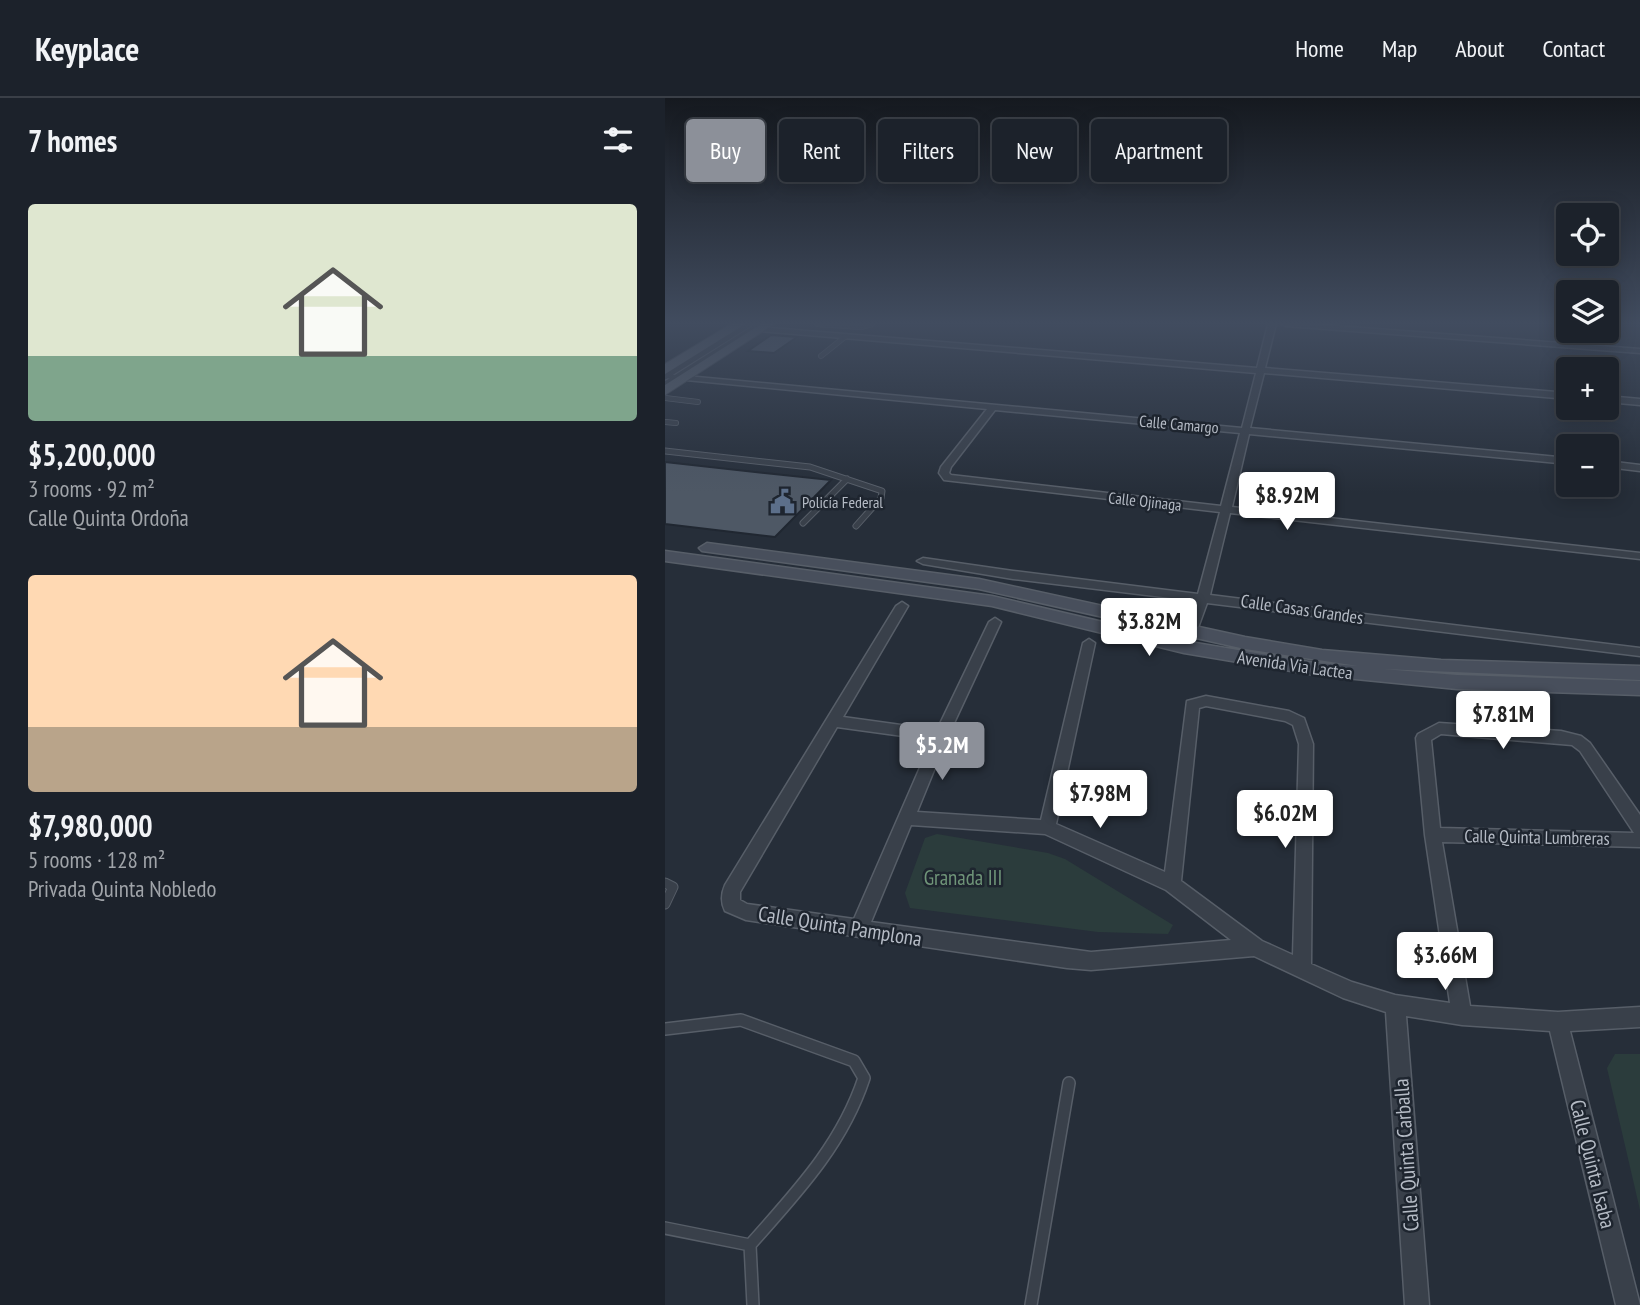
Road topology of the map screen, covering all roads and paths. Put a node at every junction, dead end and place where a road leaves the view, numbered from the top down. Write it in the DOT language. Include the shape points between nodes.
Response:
graph roads {
  1 [pos="728,380"];
  2 [pos="1258,380"];
  3 [pos="1375,380"];
  4 [pos="1556,395"];
  5 [pos="665,398"];
  6 [pos="1619,400"];
  7 [pos="698,402"];
  8 [pos="1640,402"];
  9 [pos="993,407"];
  10 [pos="665,422"];
  11 [pos="676,423"];
  12 [pos="1245,430"];
  13 [pos="665,451"];
  14 [pos="1556,460"];
  15 [pos="1619,465"];
  16 [pos="1640,468"];
  17 [pos="847,479"];
  18 [pos="1226,510"];
  19 [pos="803,523"];
  20 [pos="856,526"];
  21 [pos="665,543"];
  22 [pos="665,556"];
  23 [pos="1640,556"];
  24 [pos="923,561"];
  25 [pos="1204,596"];
  26 [pos="902,606"];
  27 [pos="995,622"];
  28 [pos="1187,640"];
  29 [pos="1089,643"];
  30 [pos="1640,652"];
  31 [pos="1640,673"];
  32 [pos="1640,688"];
  33 [pos="833,721"];
  34 [pos="941,736"];
  35 [pos="907,818"];
  36 [pos="1047,827"];
  37 [pos="1640,828"];
  38 [pos="1433,835"];
  39 [pos="1640,840"];
  40 [pos="665,884"];
  41 [pos="1172,884"];
  42 [pos="665,904"];
  43 [pos="859,929"];
  44 [pos="1255,947"];
  45 [pos="1302,969"];
  46 [pos="1395,1004"];
  47 [pos="1462,1015"];
  48 [pos="1640,1017"];
  49 [pos="1558,1022"];
  50 [pos="665,1029"];
  51 [pos="1069,1083"];
  52 [pos="665,1228"];
  53 [pos="750,1245"];
  54 [pos="753,1305"];
  55 [pos="1031,1305"];
  56 [pos="1416,1305"];
  57 [pos="1628,1305"];
  1 -- 9 [label="street, Calle Camargo"];
  2 -- 12 [label="street"];
  3 -- 4 [label="street"];
  5 -- 7 [label="lane"];
  6 -- 8 [label="street"];
  9 -- 12 [label="street, Calle Camargo"];
  9 -- 18 [label="street, Calle Ojinaga" via="946,467 948,478"];
  10 -- 11 [label="lane"];
  12 -- 14 [label="street, Calle Camargo"];
  12 -- 18 [label="street"];
  13 -- 17 [label="lane" via="810,467"];
  15 -- 16 [label="street"];
  17 -- 19 [label="lane"];
  17 -- 20 [label="lane" via="883,494"];
  18 -- 23 [label="street, Calle Ojinaga"];
  18 -- 25 [label="street"];
  21 -- 28 [label="main road, Avenida Via Lactea" via="969,582 1069,603"];
  22 -- 28 [label="main road, Avenida Via Lactea" via="992,601"];
  24 -- 25 [label="street, Calle Casas Grandes"];
  25 -- 28 [label="street"];
  25 -- 30 [label="street, Calle Casas Grandes"];
  26 -- 33 [label="street, Calle Quinta Pamplona"];
  27 -- 34 [label="street"];
  28 -- 31 [label="main road, Avenida Via Lactea" via="1394,663"];
  28 -- 32 [label="main road, Avenida Via Lactea" via="1261,662 1386,677"];
  29 -- 36 [label="street"];
  33 -- 34 [label="street"];
  33 -- 43 [label="street, Calle Quinta Pamplona" via="729,900 746,912"];
  34 -- 35 [label="street"];
  35 -- 36 [label="street"];
  35 -- 43 [label="street"];
  36 -- 41 [label="street"];
  37 -- 38 [label="street" via="1576,740 1439,728 1423,738"];
  38 -- 39 [label="street, Calle Quinta Lumbreras"];
  38 -- 47 [label="street"];
  40 -- 42 [label="lane" via="673,887"];
  41 -- 44 [label="street"];
  41 -- 45 [label="street" via="1192,705 1206,701 1289,716 1299,722 1306,744"];
  43 -- 44 [label="street, Calle Quinta Pamplona" via="1091,961"];
  44 -- 45 [label="street"];
  45 -- 46 [label="street" via="1350,991"];
  46 -- 47 [label="street"];
  46 -- 56 [label="street, Calle Quinta Carballa"];
  47 -- 49 [label="street"];
  48 -- 49 [label="street"];
  49 -- 57 [label="street, Calle Quinta Isaba"];
  50 -- 53 [label="lane" via="741,1020 854,1061 864,1078 857,1107 828,1154"];
  51 -- 55 [label="lane"];
  52 -- 53 [label="lane"];
  53 -- 54 [label="lane"];
}
